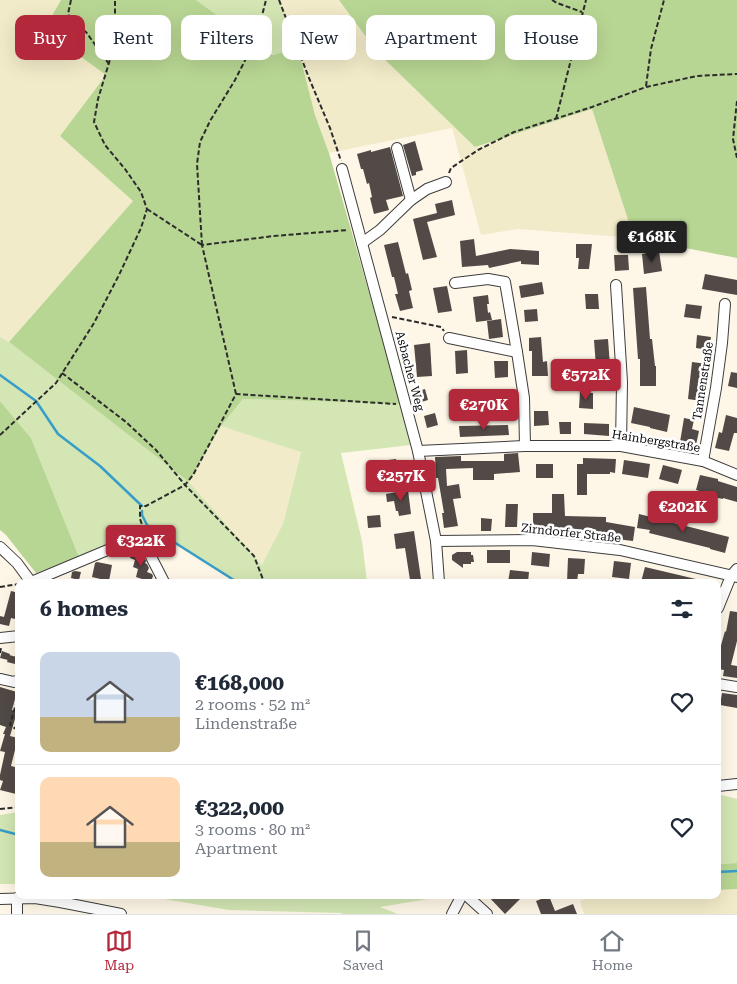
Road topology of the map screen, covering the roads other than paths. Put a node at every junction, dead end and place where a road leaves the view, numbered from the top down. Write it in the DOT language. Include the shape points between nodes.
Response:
graph roads {
  1 [pos="397,148"];
  2 [pos="342,169"];
  3 [pos="446,182"];
  4 [pos="411,200"];
  5 [pos="362,243"];
  6 [pos="455,283"];
  7 [pos="616,285"];
  8 [pos="725,304"];
  9 [pos="449,338"];
  10 [pos="517,352"];
  11 [pos="525,446"];
  12 [pos="620,446"];
  13 [pos="418,451"];
  14 [pos="703,461"];
  15 [pos="737,475"];
  16 [pos="436,541"];
  17 [pos="0,547"];
  18 [pos="735,574"];
  19 [pos="29,579"];
  20 [pos="38,579"];
  21 [pos="162,579"];
  22 [pos="439,579"];
  23 [pos="721,602"];
  24 [pos="15,636"];
  25 [pos="0,638"];
  26 [pos="1,679"];
  27 [pos="15,682"];
  28 [pos="721,684"];
  29 [pos="737,687"];
  30 [pos="737,784"];
  31 [pos="721,786"];
  32 [pos="0,898"];
  33 [pos="15,898"];
  34 [pos="17,899"];
  35 [pos="41,899"];
  36 [pos="460,899"];
  37 [pos="470,899"];
  38 [pos="17,914"];
  39 [pos="121,914"];
  40 [pos="452,914"];
  41 [pos="487,914"];
  1 -- 4 [label="street"];
  2 -- 5 [label="street, Asbacher Weg"];
  3 -- 4 [label="street"];
  4 -- 5 [label="street"];
  5 -- 13 [label="street, Asbacher Weg"];
  6 -- 10 [label="street" via="488,279 505,282"];
  7 -- 12 [label="street" via="622,382"];
  8 -- 14 [label="street, Tannenstraße" via="716,388"];
  9 -- 10 [label="street"];
  10 -- 11 [label="street" via="524,398"];
  11 -- 12 [label="street, Hainbergstraße"];
  11 -- 13 [label="street, Hainbergstraße"];
  12 -- 14 [label="street, Hainbergstraße"];
  13 -- 16 [label="street, Asbacher Weg"];
  14 -- 15 [label="street, Hainbergstraße"];
  16 -- 18 [label="street, Zirndorfer Straße" via="532,540 620,550"];
  16 -- 22 [label="street, Asbacher Weg"];
  17 -- 19 [label="street"];
  18 -- 23 [label="street"];
  20 -- 21 [label="street" via="129,541 140,540"];
  24 -- 25 [label="street"];
  26 -- 27 [label="street"];
  28 -- 29 [label="street"];
  30 -- 31 [label="street"];
  32 -- 33 [label="street"];
  34 -- 38 [label="street"];
  35 -- 39 [label="street"];
  36 -- 40 [label="street"];
  37 -- 41 [label="street"];
}
